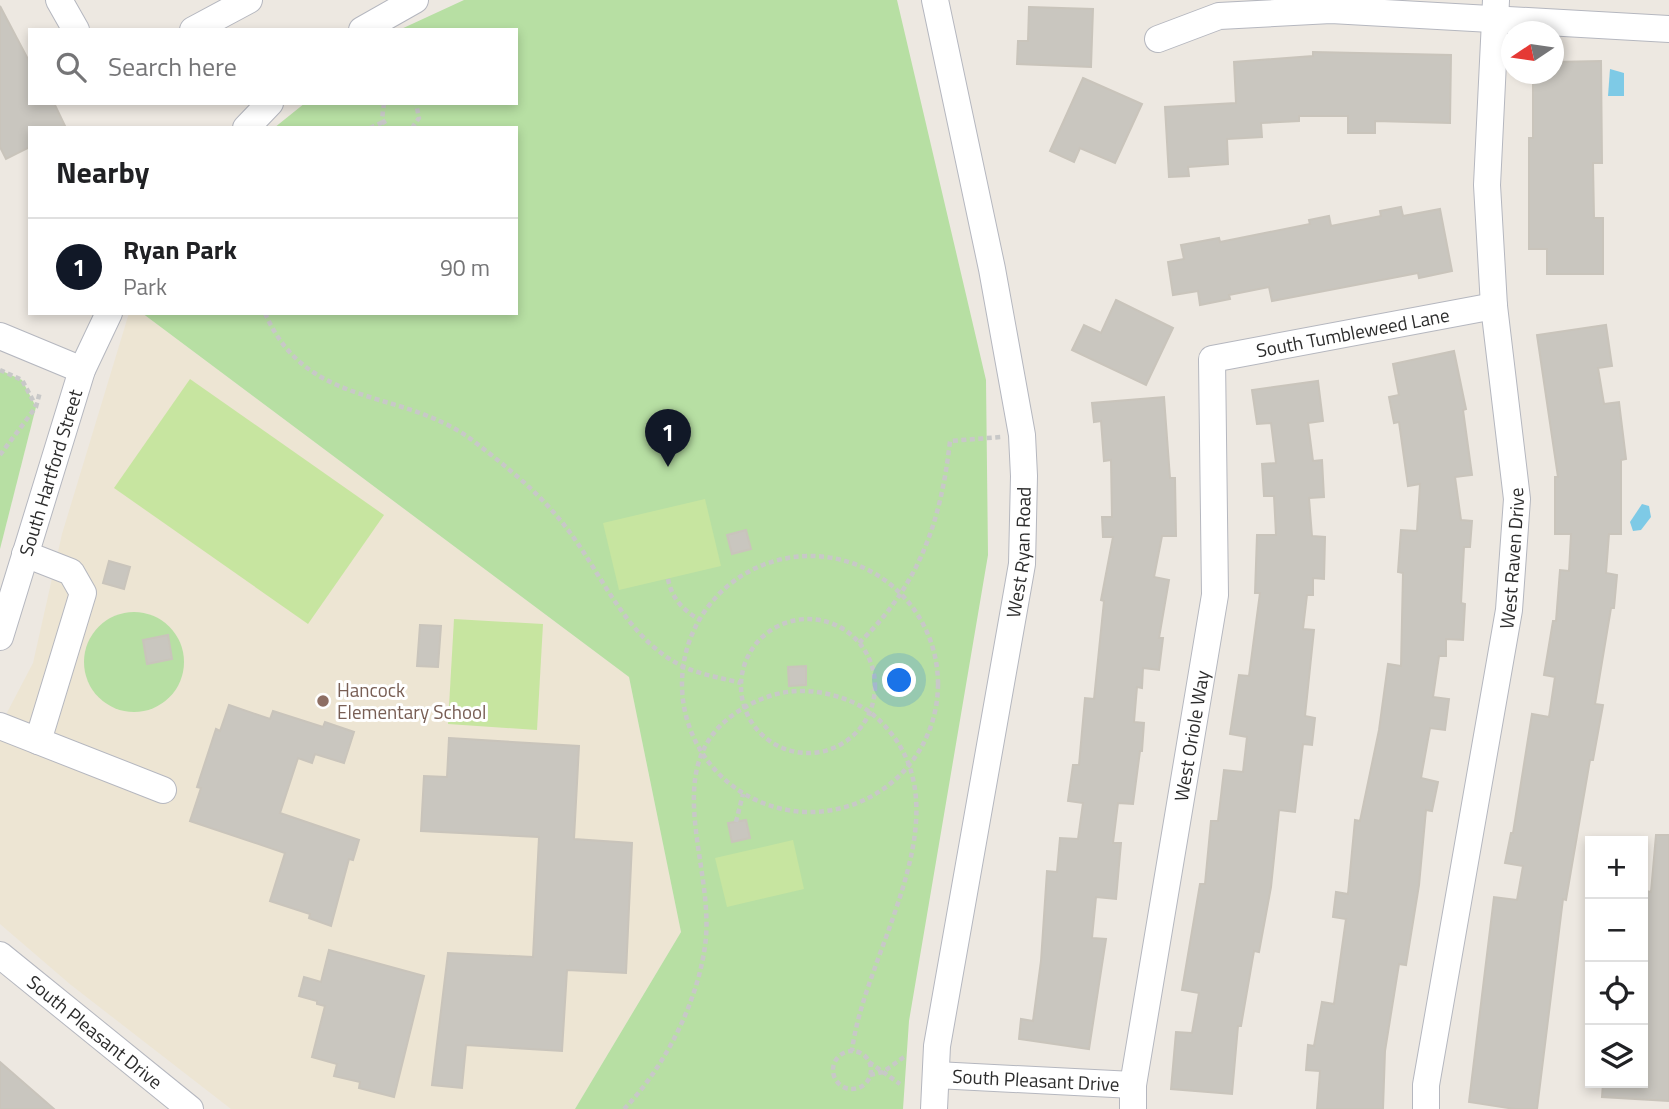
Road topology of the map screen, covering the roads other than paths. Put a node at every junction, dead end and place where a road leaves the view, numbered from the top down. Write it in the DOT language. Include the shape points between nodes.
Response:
graph roads {
  1 [pos="60,0"];
  2 [pos="249,0"];
  3 [pos="415,0"];
  4 [pos="934,0"];
  5 [pos="1495,9"];
  6 [pos="75,28"];
  7 [pos="197,28"];
  8 [pos="366,28"];
  9 [pos="1669,29"];
  10 [pos="1158,39"];
  11 [pos="268,105"];
  12 [pos="248,126"];
  13 [pos="1494,306"];
  14 [pos="108,315"];
  15 [pos="0,336"];
  16 [pos="1212,359"];
  17 [pos="82,370"];
  18 [pos="25,554"];
  19 [pos="0,637"];
  20 [pos="0,726"];
  21 [pos="38,741"];
  22 [pos="163,790"];
  23 [pos="0,955"];
  24 [pos="936,1075"];
  25 [pos="1133,1097"];
  26 [pos="190,1109"];
  27 [pos="934,1109"];
  28 [pos="1426,1109"];
  1 -- 6 [label="street"];
  2 -- 7 [label="street"];
  3 -- 8 [label="street"];
  4 -- 24 [label="street, West Ryan Road" via="992,269 1022,435 1024,476 1022,564 937,1046"];
  5 -- 9 [label="street"];
  5 -- 10 [label="street" via="1219,16"];
  5 -- 13 [label="street, West Raven Drive" via="1487,185"];
  11 -- 12 [label="street"];
  13 -- 16 [label="street, South Tumbleweed Lane"];
  13 -- 28 [label="street, West Raven Drive" via="1517,499 1509,610 1426,1085"];
  14 -- 17 [label="street, South Hartford Street"];
  15 -- 17 [label="street"];
  16 -- 25 [label="street, West Oriole Way" via="1215,595"];
  17 -- 18 [label="street, South Hartford Street"];
  18 -- 19 [label="street, South Hartford Street"];
  18 -- 21 [label="street" via="71,572 83,593"];
  20 -- 21 [label="street"];
  21 -- 22 [label="street"];
  23 -- 26 [label="street, South Pleasant Drive"];
  24 -- 25 [label="street, South Pleasant Drive"];
  24 -- 27 [label="street, West Ryan Road"];
}
